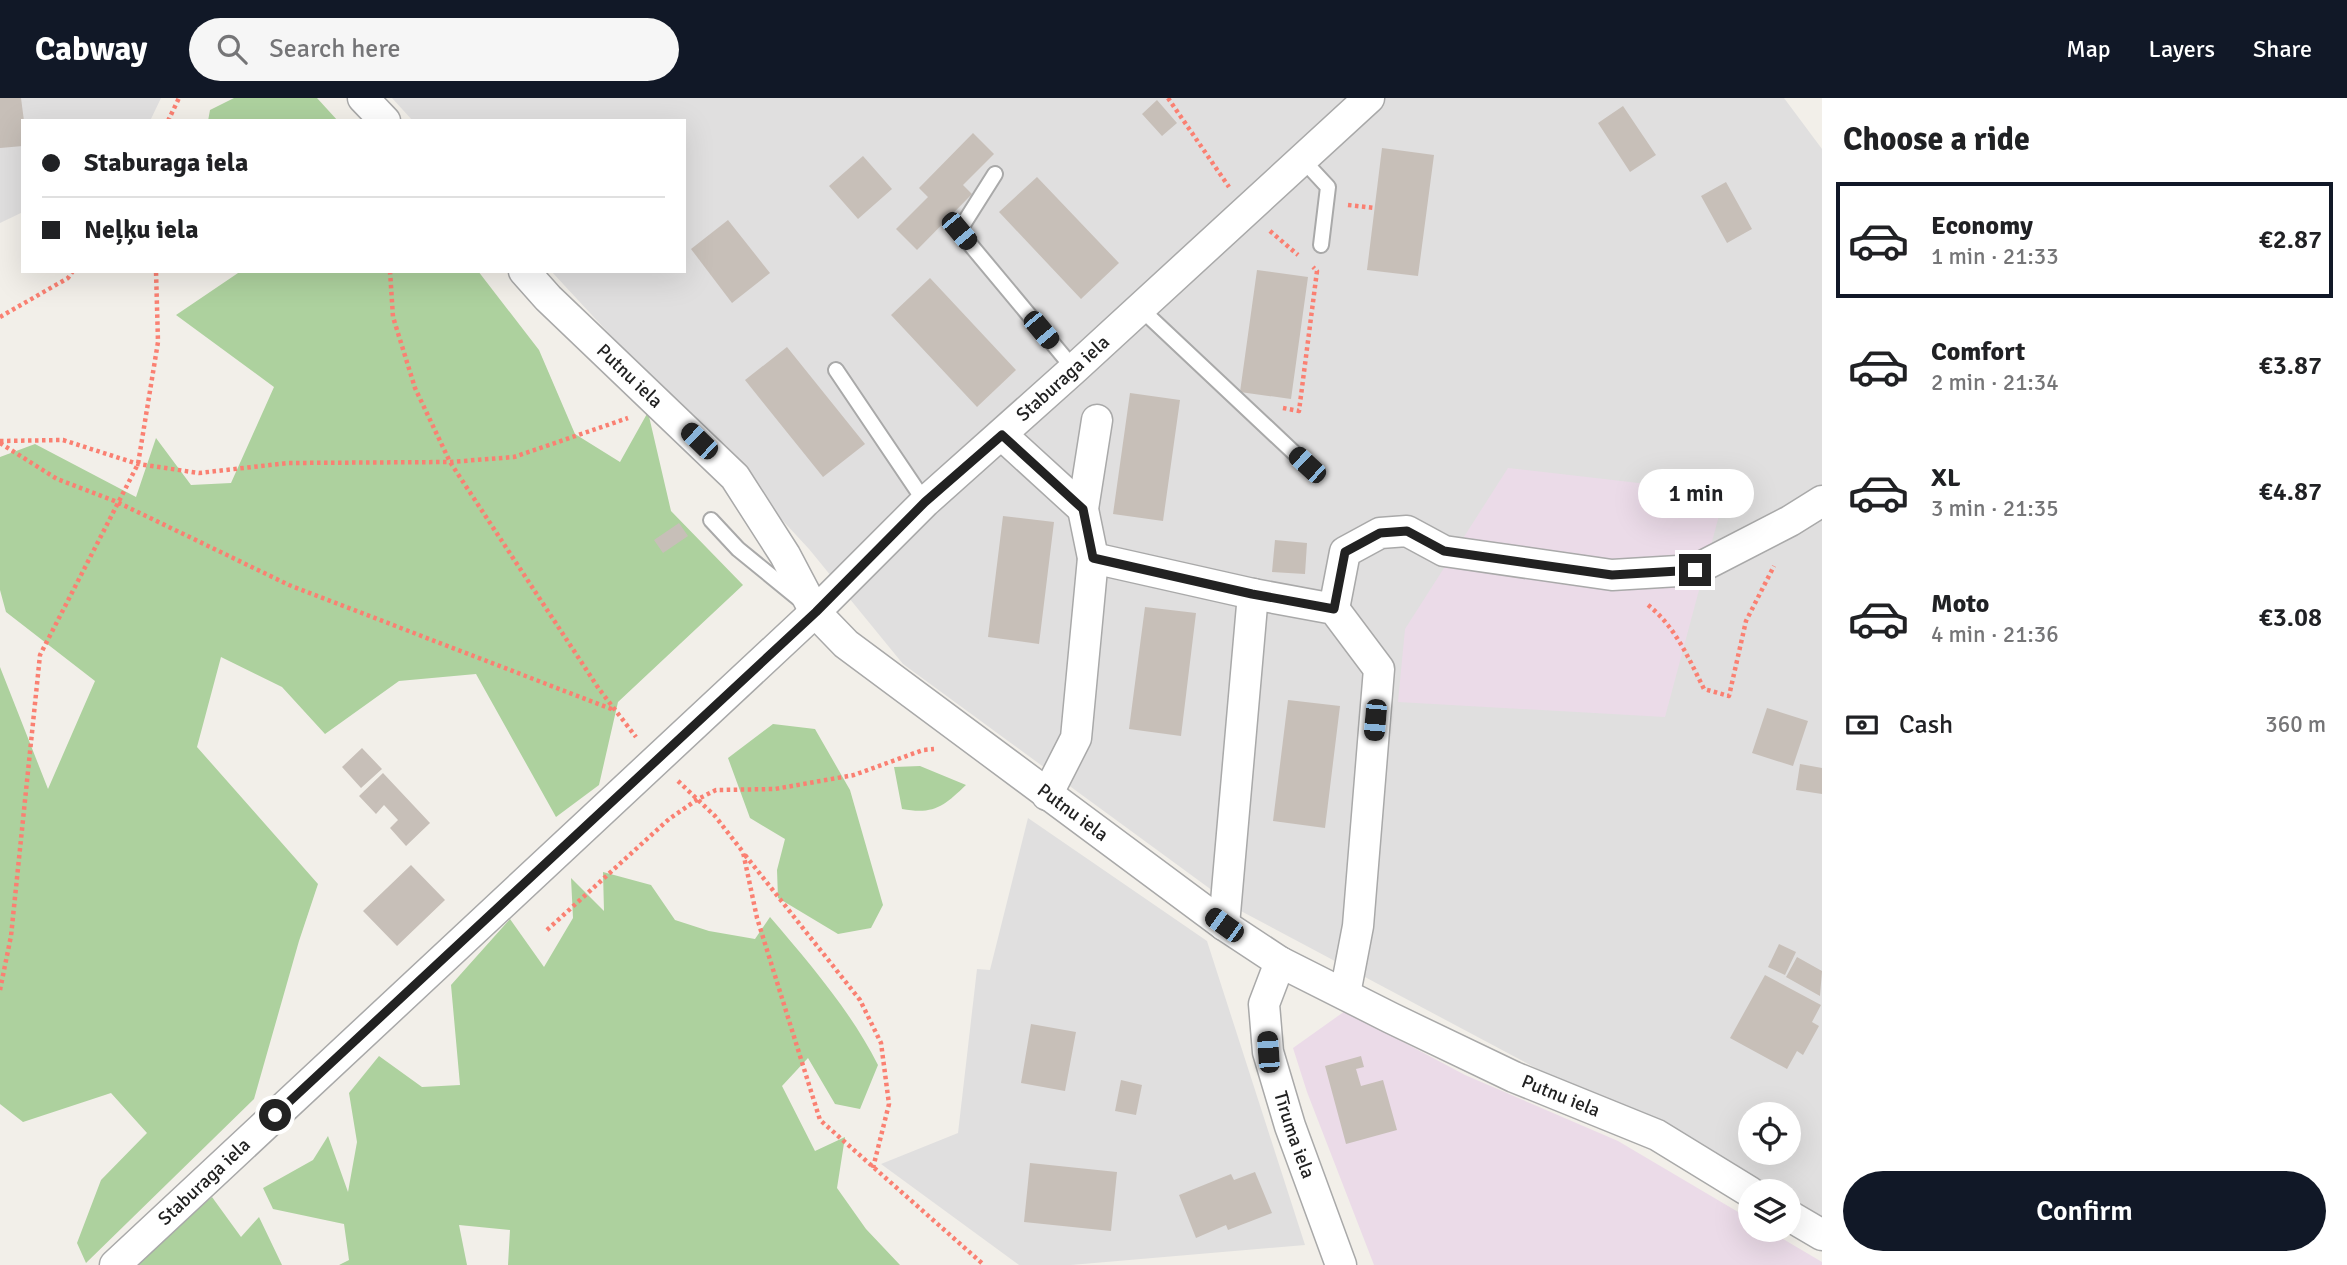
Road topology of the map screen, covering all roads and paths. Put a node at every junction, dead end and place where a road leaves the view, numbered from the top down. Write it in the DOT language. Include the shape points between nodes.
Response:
graph roads {
  1 [pos="179,98"];
  2 [pos="363,98"];
  3 [pos="1168,98"];
  4 [pos="1369,98"];
  5 [pos="169,119"];
  6 [pos="382,119"];
  7 [pos="1302,159"];
  8 [pos="995,174"];
  9 [pos="1246,211"];
  10 [pos="1321,245"];
  11 [pos="72,273"];
  12 [pos="156,273"];
  13 [pos="390,273"];
  14 [pos="526,273"];
  15 [pos="1140,308"];
  16 [pos="0,317"];
  17 [pos="1300,337"];
  18 [pos="1309,338"];
  19 [pos="1074,369"];
  20 [pos="836,370"];
  21 [pos="1241,403"];
  22 [pos="663,406"];
  23 [pos="1097,420"];
  24 [pos="1002,435"];
  25 [pos="0,442"];
  26 [pos="450,462"];
  27 [pos="138,464"];
  28 [pos="1307,465"];
  29 [pos="1822,501"];
  30 [pos="117,502"];
  31 [pos="925,502"];
  32 [pos="1083,509"];
  33 [pos="711,520"];
  34 [pos="1790,522"];
  35 [pos="1093,558"];
  36 [pos="1612,575"];
  37 [pos="1252,594"];
  38 [pos="1334,609"];
  39 [pos="816,612"];
  40 [pos="616,711"];
  41 [pos="982,747"];
  42 [pos="654,760"];
  43 [pos="1047,795"];
  44 [pos="698,799"];
  45 [pos="743,852"];
  46 [pos="1224,925"];
  47 [pos="547,930"];
  48 [pos="1280,962"];
  49 [pos="0,990"];
  50 [pos="1345,993"];
  51 [pos="873,1168"];
  52 [pos="1738,1185"];
  53 [pos="1801,1223"];
  54 [pos="1822,1235"];
  55 [pos="116,1265"];
  56 [pos="984,1265"];
  57 [pos="1341,1265"];
  1 -- 5 [label="path"];
  2 -- 6 [label="street"];
  3 -- 9 [label="path"];
  4 -- 7 [label="street, Staburaga iela"];
  7 -- 9 [label="street, Staburaga iela"];
  7 -- 10 [label="lane" via="1328,187"];
  8 -- 19 [label="lane" via="959,231"];
  9 -- 15 [label="street, Staburaga iela"];
  9 -- 18 [label="path" via="1317,271"];
  11 -- 16 [label="path"];
  12 -- 27 [label="path" via="158,342"];
  13 -- 26 [label="path" via="393,317 415,388"];
  14 -- 22 [label="street, Putnu iela"];
  15 -- 19 [label="street, Staburaga iela"];
  15 -- 21 [label="lane"];
  17 -- 18 [label="path"];
  18 -- 21 [label="path" via="1299,411"];
  19 -- 24 [label="street, Staburaga iela"];
  20 -- 31 [label="lane"];
  21 -- 28 [label="lane"];
  22 -- 26 [label="path" via="514,457"];
  22 -- 39 [label="street, Putnu iela" via="735,477"];
  23 -- 32 [label="street"];
  24 -- 31 [label="street, Staburaga iela"];
  24 -- 32 [label="street"];
  25 -- 27 [label="path" via="63,440"];
  25 -- 30 [label="path" via="57,480"];
  26 -- 27 [label="path" via="288,463 198,473"];
  26 -- 40 [label="path"];
  27 -- 30 [label="path"];
  29 -- 34 [label="street"];
  30 -- 40 [label="path" via="289,585"];
  30 -- 49 [label="path" via="40,655 11,936"];
  31 -- 39 [label="street, Staburaga iela"];
  32 -- 35 [label="street"];
  33 -- 39 [label="lane" via="738,550"];
  34 -- 36 [label="street" via="1695,570"];
  34 -- 36 [label="path" via="1769,580 1746,621 1729,696 1704,690 1664,617"];
  35 -- 37 [label="street"];
  35 -- 43 [label="street" via="1076,738"];
  36 -- 38 [label="street" via="1444,551 1407,531 1380,533 1345,552"];
  37 -- 38 [label="street"];
  37 -- 46 [label="street"];
  38 -- 50 [label="street" via="1379,669 1358,926"];
  39 -- 41 [label="street, Putnu iela" via="846,644"];
  39 -- 42 [label="street, Staburaga iela"];
  40 -- 42 [label="path"];
  41 -- 43 [label="street, Putnu iela"];
  41 -- 44 [label="path" via="923,750 854,775 775,789 716,790"];
  42 -- 44 [label="path"];
  42 -- 55 [label="street, Staburaga iela"];
  43 -- 46 [label="street, Putnu iela"];
  44 -- 45 [label="path"];
  44 -- 47 [label="path" via="669,819"];
  45 -- 51 [label="path" via="757,918 820,1120"];
  45 -- 51 [label="path" via="860,1000 881,1043 889,1104"];
  46 -- 48 [label="street, Putnu iela"];
  48 -- 50 [label="street, Putnu iela"];
  48 -- 57 [label="street, Tīruma iela" via="1264,1004 1268,1052"];
  50 -- 52 [label="street, Putnu iela" via="1514,1077 1657,1135"];
  51 -- 56 [label="path"];
  53 -- 54 [label="street"];
}
